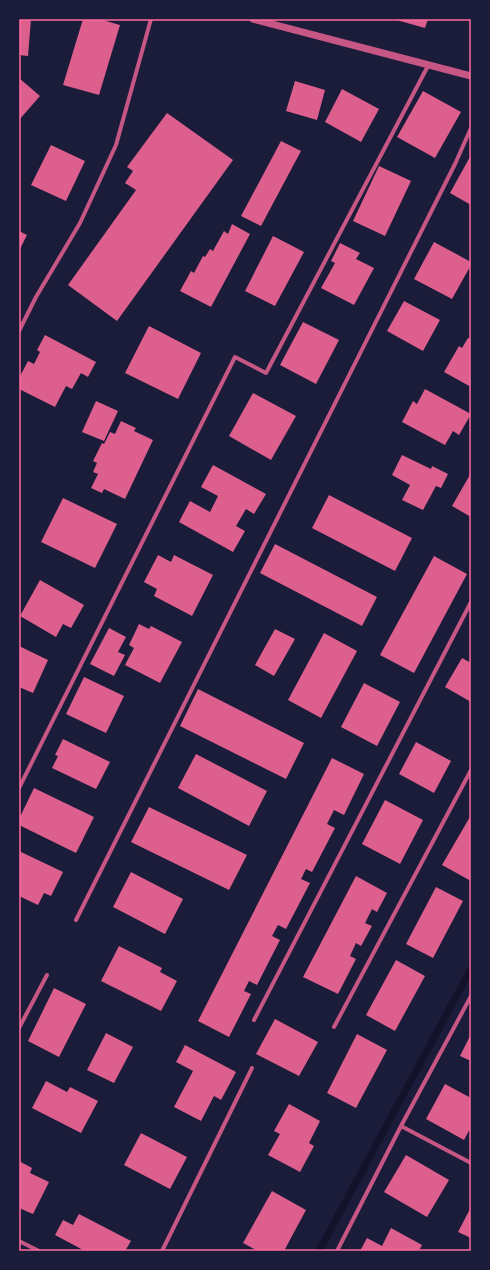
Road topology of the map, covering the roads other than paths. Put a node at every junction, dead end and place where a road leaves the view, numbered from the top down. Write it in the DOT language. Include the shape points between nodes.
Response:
graph roads {
  1 [pos="150,19"];
  2 [pos="253,19"];
  3 [pos="429,64"];
  4 [pos="471,76"];
  5 [pos="471,128"];
  6 [pos="19,331"];
  7 [pos="471,602"];
  8 [pos="471,770"];
  9 [pos="19,788"];
  10 [pos="76,920"];
  11 [pos="46,975"];
  12 [pos="471,996"];
  13 [pos="254,1020"];
  14 [pos="334,1027"];
  15 [pos="19,1028"];
  16 [pos="252,1068"];
  17 [pos="401,1126"];
  18 [pos="471,1163"];
  19 [pos="19,1241"];
  20 [pos="39,1251"];
  21 [pos="162,1251"];
  22 [pos="337,1251"];
  1 -- 6 [label="street" via="116,145 80,223 36,296"];
  2 -- 3 [label="street"];
  3 -- 4 [label="street"];
  3 -- 9 [label="street" via="266,373 235,357"];
  5 -- 10 [label="street"];
  7 -- 13 [label="street"];
  8 -- 14 [label="street"];
  11 -- 15 [label="street"];
  12 -- 17 [label="street"];
  16 -- 21 [label="street"];
  17 -- 18 [label="street"];
  17 -- 22 [label="street"];
  19 -- 20 [label="street"];
}
